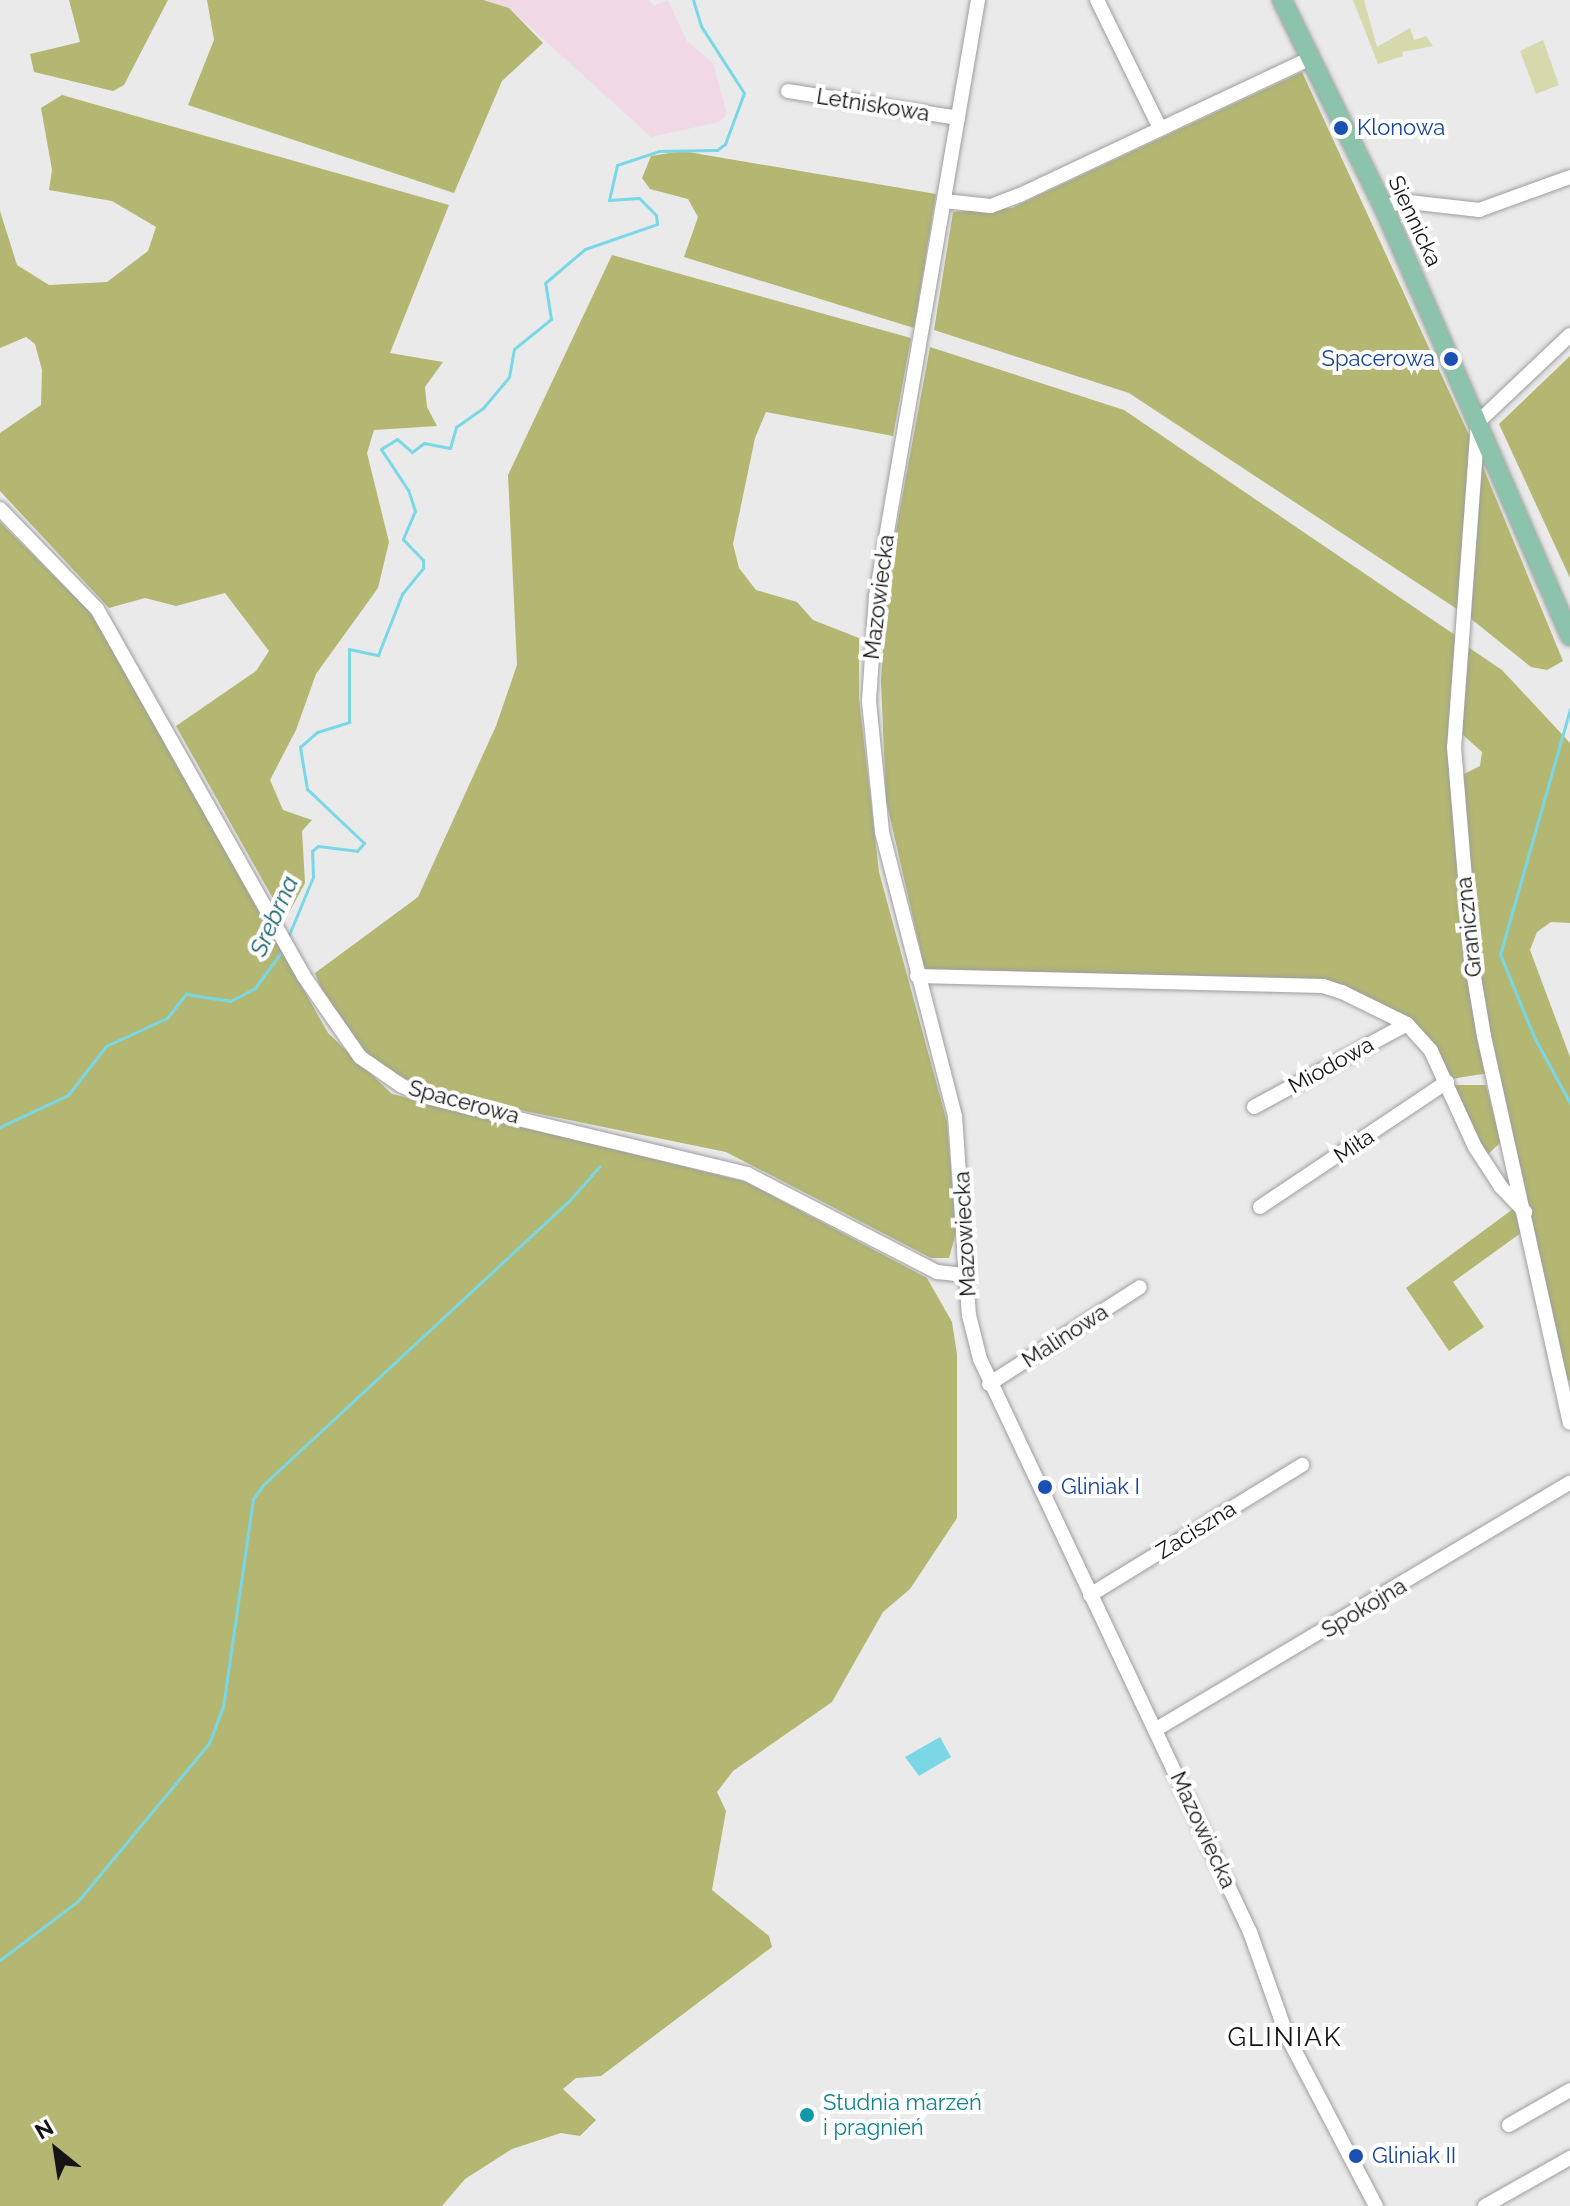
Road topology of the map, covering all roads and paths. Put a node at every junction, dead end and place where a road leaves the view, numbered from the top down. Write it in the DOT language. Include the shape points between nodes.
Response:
graph roads {
  1 [pos="978,0"];
  2 [pos="1097,0"];
  3 [pos="1282,0"];
  4 [pos="1311,58"];
  5 [pos="788,91"];
  6 [pos="958,118"];
  7 [pos="1160,128"];
  8 [pos="1570,177"];
  9 [pos="945,195"];
  10 [pos="1384,208"];
  11 [pos="1570,335"];
  12 [pos="1478,422"];
  13 [pos="0,509"];
  14 [pos="1570,636"];
  15 [pos="917,976"];
  16 [pos="1407,1024"];
  17 [pos="1447,1082"];
  18 [pos="1254,1107"];
  19 [pos="1260,1207"];
  20 [pos="1525,1212"];
  21 [pos="967,1275"];
  22 [pos="1140,1287"];
  23 [pos="989,1384"];
  24 [pos="1570,1423"];
  25 [pos="1302,1465"];
  26 [pos="1570,1483"];
  27 [pos="1090,1595"];
  28 [pos="1155,1730"];
  29 [pos="1570,2090"];
  30 [pos="1509,2125"];
  31 [pos="1570,2158"];
  32 [pos="1376,2206"];
  33 [pos="1485,2206"];
  1 -- 6 [label="street, Mazowiecka"];
  2 -- 7 [label="street"];
  3 -- 4 [label="main road, Siennicka"];
  4 -- 7 [label="street"];
  4 -- 10 [label="main road, Siennicka"];
  5 -- 6 [label="street, Letniskowa"];
  6 -- 9 [label="street, Mazowiecka"];
  7 -- 9 [label="street" via="991,206"];
  8 -- 10 [label="street" via="1479,210 1400,201"];
  9 -- 15 [label="street, Mazowiecka" via="876,596 870,692 876,800"];
  10 -- 12 [label="main road, Siennicka"];
  11 -- 12 [label="street"];
  12 -- 14 [label="main road, Siennicka"];
  12 -- 20 [label="street, Graniczna" via="1459,635 1455,774 1473,971"];
  13 -- 21 [label="street, Spacerowa" via="97,609 349,1049 402,1086 747,1174 937,1272"];
  15 -- 16 [label="street" via="1323,986"];
  15 -- 21 [label="street, Mazowiecka" via="955,1116"];
  16 -- 17 [label="street" via="1431,1051"];
  16 -- 18 [label="street, Miodowa"];
  17 -- 19 [label="street, Miła"];
  17 -- 20 [label="street" via="1475,1147"];
  20 -- 24 [label="street, Graniczna"];
  21 -- 23 [label="street, Mazowiecka" via="974,1340"];
  22 -- 23 [label="street, Malinowa"];
  23 -- 27 [label="street, Mazowiecka"];
  25 -- 27 [label="street, Zaciszna"];
  26 -- 28 [label="street, Spokojna"];
  27 -- 28 [label="street, Mazowiecka"];
  28 -- 32 [label="street, Mazowiecka" via="1250,1932 1287,2036"];
  29 -- 30 [label="street"];
  31 -- 33 [label="street"];
}
